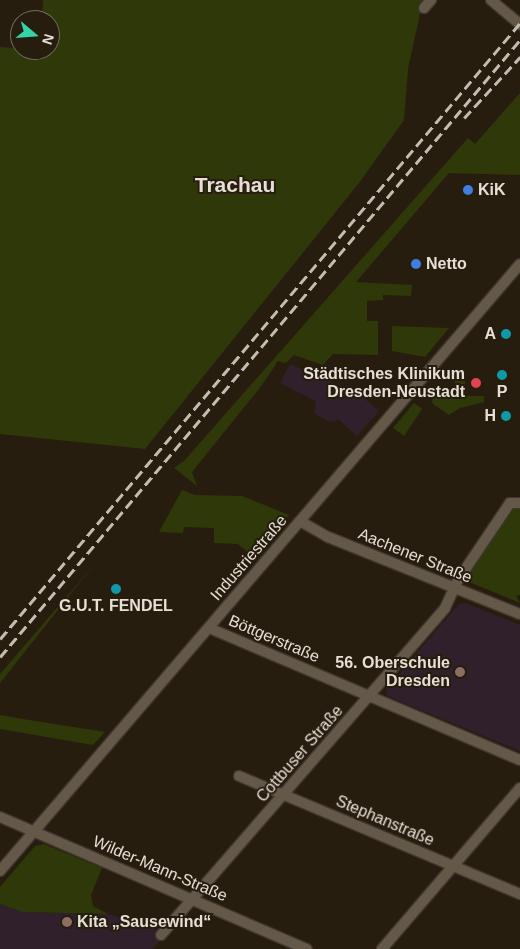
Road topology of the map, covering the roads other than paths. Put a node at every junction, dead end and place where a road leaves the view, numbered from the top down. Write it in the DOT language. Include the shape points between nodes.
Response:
graph roads {
  1 [pos="491,0"];
  2 [pos="520,24"];
  3 [pos="520,264"];
  4 [pos="520,504"];
  5 [pos="300,521"];
  6 [pos="455,588"];
  7 [pos="520,614"];
  8 [pos="209,628"];
  9 [pos="370,696"];
  10 [pos="520,760"];
  11 [pos="239,776"];
  12 [pos="520,788"];
  13 [pos="286,795"];
  14 [pos="0,817"];
  15 [pos="34,831"];
  16 [pos="454,866"];
  17 [pos="0,871"];
  18 [pos="520,894"];
  19 [pos="194,900"];
  20 [pos="161,935"];
  21 [pos="308,949"];
  22 [pos="382,949"];
  1 -- 2 [label="street"];
  3 -- 5 [label="street, Industriestraße"];
  4 -- 6 [label="street, Cottbuser Straße" via="510,503"];
  5 -- 6 [label="street, Aachener Straße" via="328,537"];
  5 -- 8 [label="street, Industriestraße"];
  6 -- 7 [label="street, Aachener Straße"];
  6 -- 9 [label="street, Cottbuser Straße" via="445,608"];
  8 -- 9 [label="street, Böttgerstraße"];
  8 -- 15 [label="street, Industriestraße"];
  9 -- 10 [label="street, Böttgerstraße"];
  9 -- 13 [label="street, Cottbuser Straße"];
  11 -- 13 [label="street, Stephanstraße"];
  12 -- 16 [label="street"];
  13 -- 16 [label="street, Stephanstraße"];
  13 -- 19 [label="street, Cottbuser Straße"];
  14 -- 15 [label="street, Wilder-Mann-Straße"];
  15 -- 17 [label="street, Industriestraße"];
  15 -- 19 [label="street, Wilder-Mann-Straße"];
  16 -- 18 [label="street, Stephanstraße"];
  16 -- 22 [label="street"];
  19 -- 20 [label="street, Cottbuser Straße"];
  19 -- 21 [label="street, Wilder-Mann-Straße"];
}
